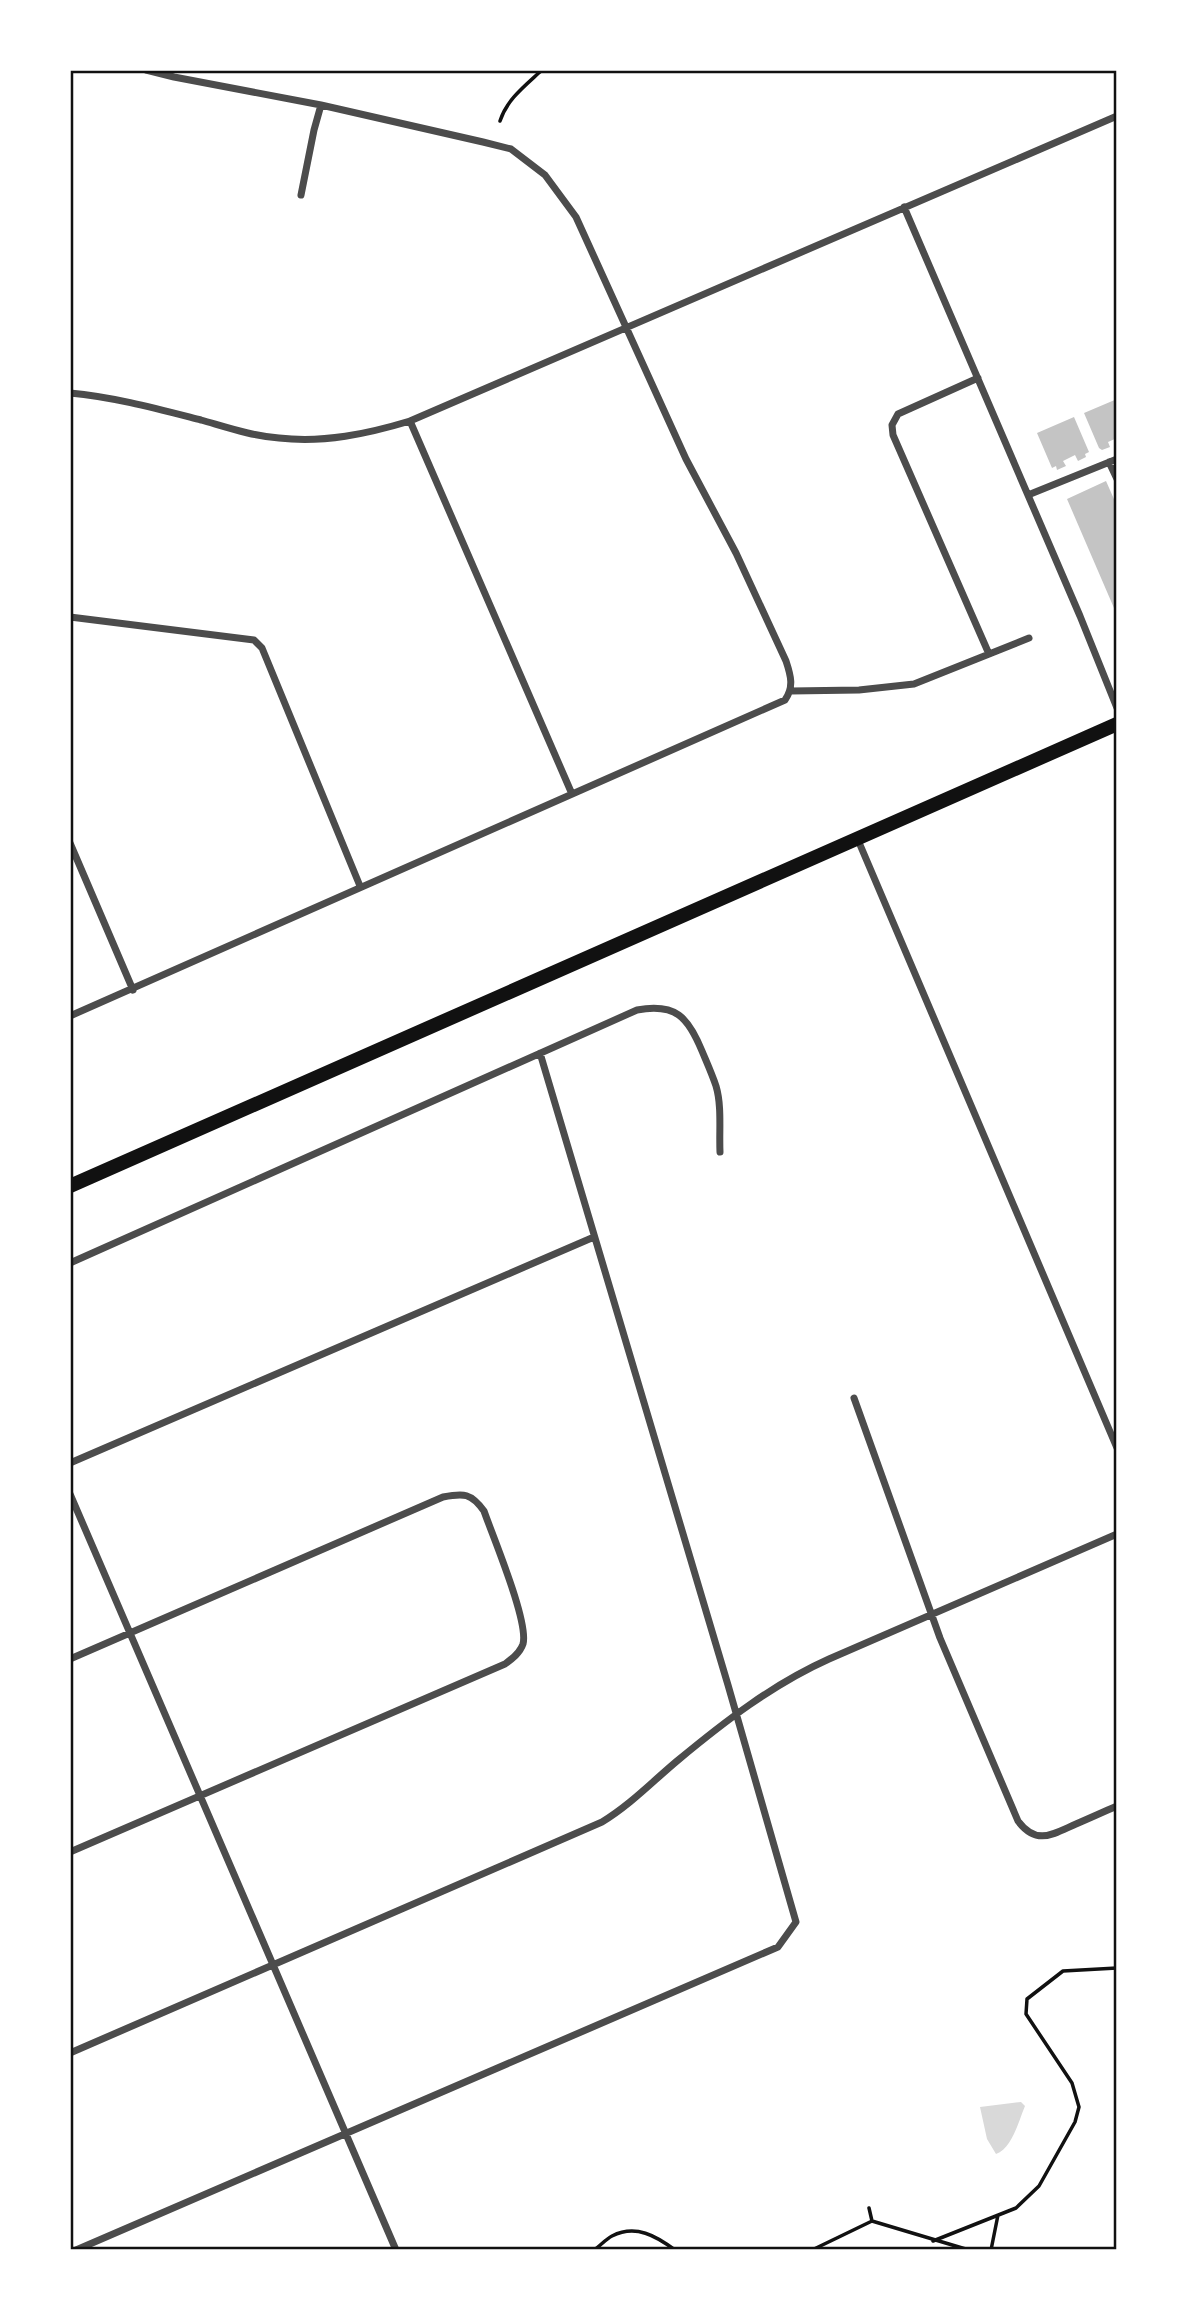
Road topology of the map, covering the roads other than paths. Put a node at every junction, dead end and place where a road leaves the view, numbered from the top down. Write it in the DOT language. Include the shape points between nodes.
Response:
graph roads {
  1 [pos="146,70"];
  2 [pos="321,105"];
  3 [pos="1117,116"];
  4 [pos="301,195"];
  5 [pos="904,207"];
  6 [pos="626,328"];
  7 [pos="978,378"];
  8 [pos="70,393"];
  9 [pos="410,421"];
  10 [pos="1113,461"];
  11 [pos="1117,479"];
  12 [pos="1028,495"];
  13 [pos="70,617"];
  14 [pos="1029,638"];
  15 [pos="989,654"];
  16 [pos="791,691"];
  17 [pos="1117,708"];
  18 [pos="1117,724"];
  19 [pos="572,794"];
  20 [pos="858,840"];
  21 [pos="70,843"];
  22 [pos="360,886"];
  23 [pos="133,990"];
  24 [pos="70,1016"];
  25 [pos="540,1054"];
  26 [pos="720,1152"];
  27 [pos="70,1186"];
  28 [pos="594,1237"];
  29 [pos="70,1263"];
  30 [pos="854,1398"];
  31 [pos="1117,1448"];
  32 [pos="70,1463"];
  33 [pos="70,1494"];
  34 [pos="1117,1534"];
  35 [pos="932,1614"];
  36 [pos="129,1633"];
  37 [pos="70,1659"];
  38 [pos="736,1715"];
  39 [pos="200,1795"];
  40 [pos="1117,1806"];
  41 [pos="70,1852"];
  42 [pos="273,1966"];
  43 [pos="70,2053"];
  44 [pos="345,2133"];
  45 [pos="76,2250"];
  46 [pos="396,2250"];
  1 -- 2 [label="street"];
  2 -- 4 [label="street"];
  2 -- 6 [label="street" via="511,149 528,161 545,175 576,217"];
  3 -- 5 [label="street"];
  5 -- 6 [label="street"];
  5 -- 7 [label="street"];
  6 -- 9 [label="street"];
  6 -- 16 [label="street" via="781,649"];
  7 -- 12 [label="street"];
  7 -- 15 [label="street" via="898,414 892,425"];
  8 -- 9 [label="street" via="277,438 355,436"];
  9 -- 19 [label="street"];
  10 -- 11 [label="street"];
  10 -- 12 [label="street"];
  12 -- 17 [label="street"];
  13 -- 22 [label="street" via="254,640 262,648"];
  14 -- 15 [label="street"];
  15 -- 16 [label="street" via="914,684"];
  16 -- 19 [label="street" via="785,700"];
  18 -- 20 [label="main road"];
  19 -- 22 [label="street"];
  20 -- 27 [label="main road"];
  20 -- 31 [label="street"];
  21 -- 23 [label="street"];
  22 -- 23 [label="street"];
  23 -- 24 [label="street"];
  25 -- 26 [label="street" via="637,1010 662,1007 673,1011 693,1028 717,1089"];
  25 -- 28 [label="street"];
  25 -- 29 [label="street"];
  28 -- 32 [label="street"];
  28 -- 38 [label="street"];
  30 -- 35 [label="street"];
  33 -- 36 [label="street"];
  34 -- 35 [label="street"];
  35 -- 38 [label="street" via="815,1665"];
  35 -- 40 [label="street" via="1018,1821 1026,1830 1035,1835 1059,1834"];
  36 -- 37 [label="street"];
  36 -- 39 [label="street"];
  36 -- 39 [label="street" via="443,1497 468,1495 484,1511 524,1633 520,1651 513,1658"];
  38 -- 42 [label="street" via="603,1822"];
  38 -- 44 [label="street" via="796,1922 778,1947"];
  39 -- 41 [label="street"];
  39 -- 42 [label="street"];
  42 -- 43 [label="street"];
  42 -- 44 [label="street"];
  44 -- 45 [label="street"];
  44 -- 46 [label="street"];
}
